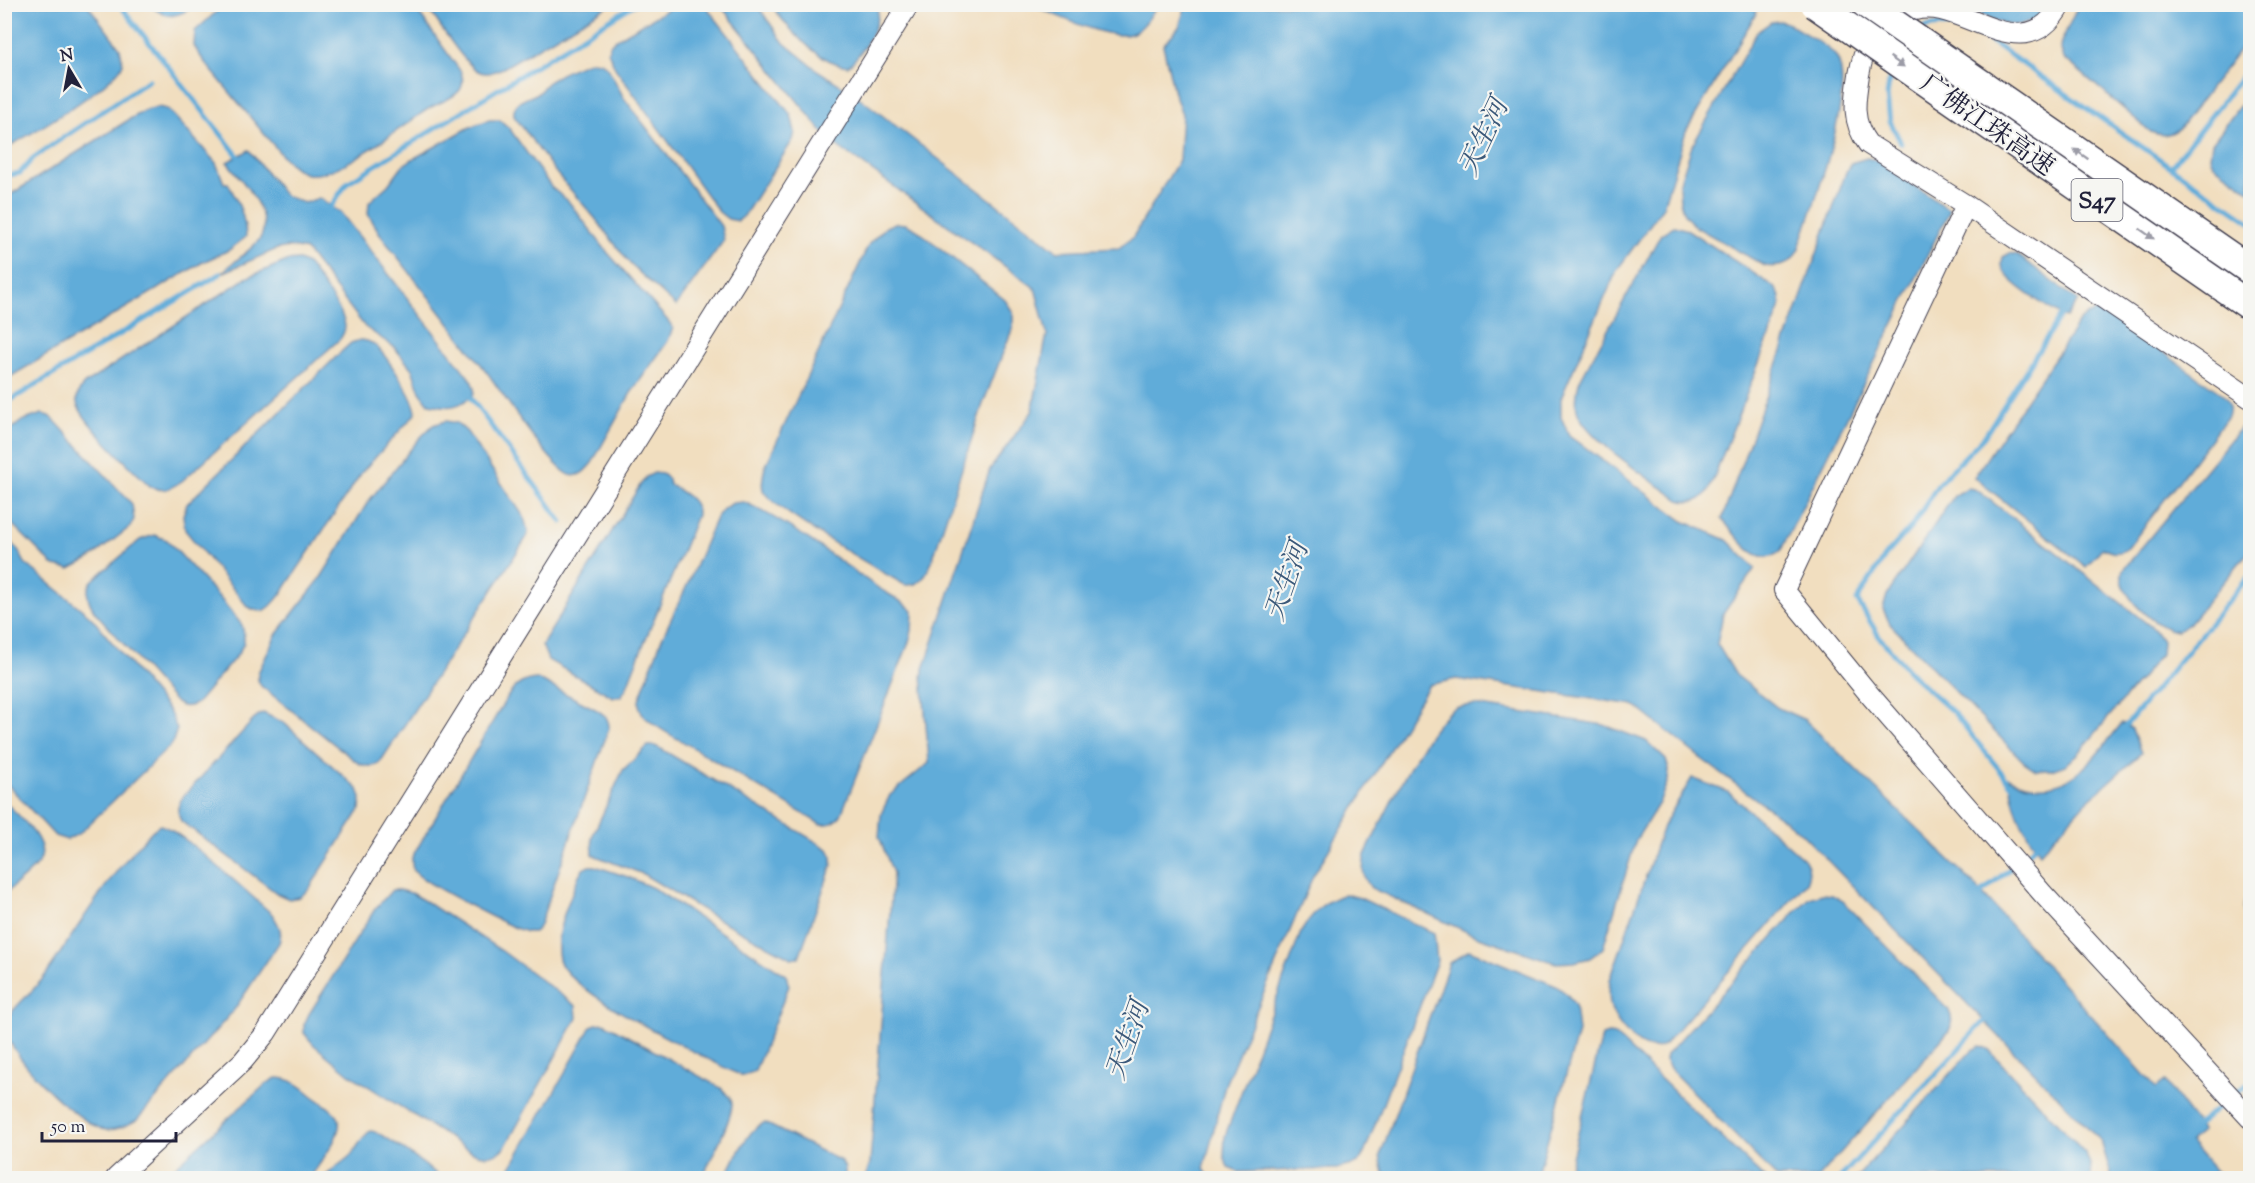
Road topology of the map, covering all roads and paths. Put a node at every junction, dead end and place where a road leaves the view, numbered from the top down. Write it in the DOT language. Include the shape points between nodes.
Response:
graph roads {
  1 [pos="909,4"];
  2 [pos="1815,4"];
  3 [pos="1866,4"];
  4 [pos="2061,4"];
  5 [pos="1965,205"];
  6 [pos="2250,270"];
  7 [pos="2250,306"];
  8 [pos="2250,398"];
  9 [pos="2250,1118"];
  10 [pos="116,1179"];
  1 -- 10 [label="street" via="266,1033 243,1061"];
  2 -- 7 [label="highway, 广佛江珠高速 / S47, one-way, bridge"];
  6 -- 3 [label="highway, 广佛江珠高速 / S47, one-way, bridge"];
  4 -- 5 [label="street" via="2039,30 2024,34 2008,33 1940,9 1918,9 1898,15 1877,29 1866,50 1858,83 1858,132 1868,144"];
  5 -- 8 [label="street"];
  5 -- 9 [label="street" via="1784,590 2043,894"];
}
